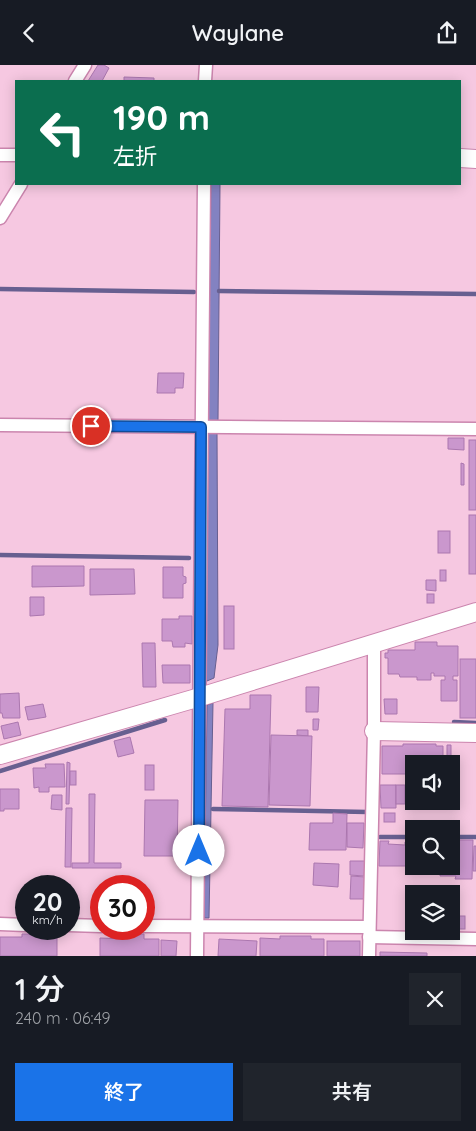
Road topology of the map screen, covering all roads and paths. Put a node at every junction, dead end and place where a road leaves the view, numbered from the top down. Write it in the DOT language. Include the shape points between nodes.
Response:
graph roads {
  1 [pos="84,65"];
  2 [pos="206,65"];
  3 [pos="76,80"];
  4 [pos="206,80"];
  5 [pos="0,155"];
  6 [pos="15,155"];
  7 [pos="461,159"];
  8 [pos="476,159"];
  9 [pos="20,185"];
  10 [pos="204,185"];
  11 [pos="0,218"];
  12 [pos="0,425"];
  13 [pos="203,427"];
  14 [pos="476,429"];
  15 [pos="476,612"];
  16 [pos="374,643"];
  17 [pos="200,697"];
  18 [pos="374,731"];
  19 [pos="476,733"];
  20 [pos="0,755"];
  21 [pos="0,924"];
  22 [pos="15,925"];
  23 [pos="155,927"];
  24 [pos="198,927"];
  25 [pos="369,932"];
  26 [pos="476,939"];
  27 [pos="198,956"];
  28 [pos="369,956"];
  1 -- 3 [label="street"];
  2 -- 4 [label="street"];
  5 -- 6 [label="street"];
  7 -- 8 [label="street"];
  9 -- 11 [label="street"];
  10 -- 13 [label="street"];
  12 -- 13 [label="street"];
  13 -- 14 [label="street"];
  13 -- 17 [label="street"];
  15 -- 16 [label="street"];
  16 -- 17 [label="street"];
  16 -- 18 [label="street"];
  17 -- 20 [label="street"];
  17 -- 24 [label="street"];
  18 -- 19 [label="street"];
  18 -- 25 [label="street"];
  21 -- 22 [label="street"];
  23 -- 24 [label="street"];
  24 -- 25 [label="street"];
  24 -- 27 [label="street"];
  25 -- 26 [label="street"];
  25 -- 28 [label="street"];
}
